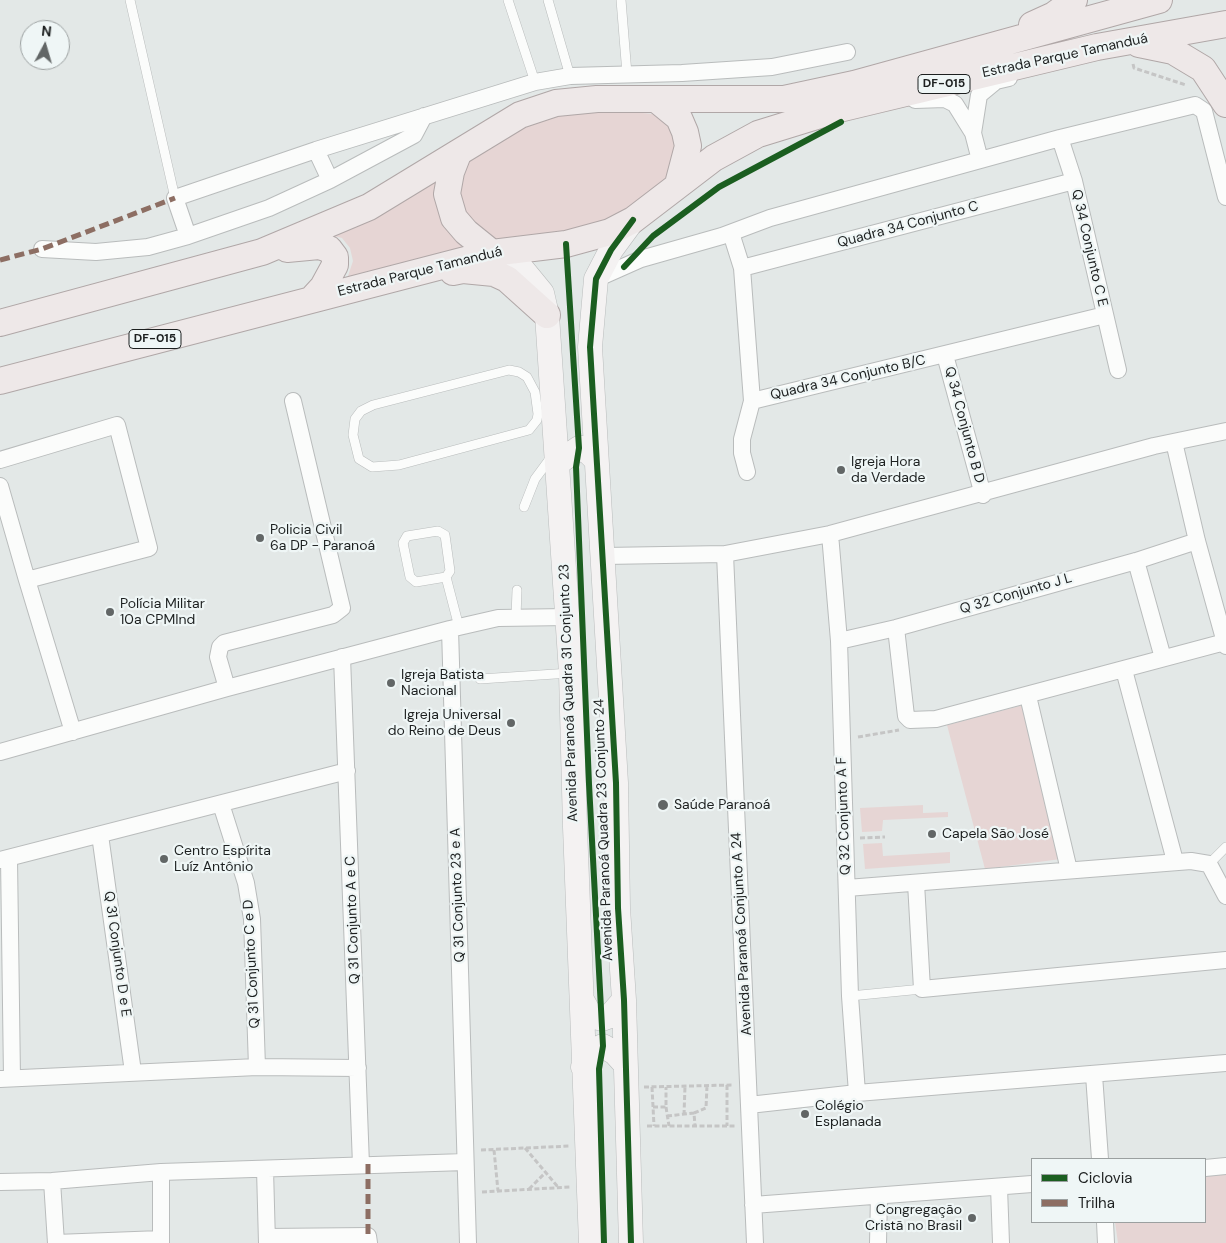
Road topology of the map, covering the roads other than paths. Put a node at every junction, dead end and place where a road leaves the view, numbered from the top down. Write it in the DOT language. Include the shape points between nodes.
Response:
graph roads {
  1 [pos="130,0"];
  2 [pos="508,0"];
  3 [pos="548,0"];
  4 [pos="621,0"];
  5 [pos="1074,0"];
  6 [pos="1159,0"];
  7 [pos="1226,24"];
  8 [pos="1128,42"];
  9 [pos="1097,47"];
  10 [pos="847,52"];
  11 [pos="962,55"];
  12 [pos="682,73"];
  13 [pos="627,74"];
  14 [pos="570,76"];
  15 [pos="535,82"];
  16 [pos="669,100"];
  17 [pos="870,102"];
  18 [pos="1210,107"];
  19 [pos="424,116"];
  20 [pos="973,133"];
  21 [pos="1060,138"];
  22 [pos="316,150"];
  23 [pos="458,154"];
  24 [pos="980,160"];
  25 [pos="330,180"];
  26 [pos="1074,181"];
  27 [pos="678,184"];
  28 [pos="1226,197"];
  29 [pos="175,198"];
  30 [pos="633,220"];
  31 [pos="726,234"];
  32 [pos="188,236"];
  33 [pos="42,249"];
  34 [pos="262,252"];
  35 [pos="492,253"];
  36 [pos="742,268"];
  37 [pos="596,279"];
  38 [pos="316,298"];
  39 [pos="547,315"];
  40 [pos="1105,315"];
  41 [pos="0,323"];
  42 [pos="945,355"];
  43 [pos="1118,370"];
  44 [pos="0,381"];
  45 [pos="544,389"];
  46 [pos="293,401"];
  47 [pos="752,401"];
  48 [pos="1226,431"];
  49 [pos="1174,442"];
  50 [pos="558,456"];
  51 [pos="0,460"];
  52 [pos="596,460"];
  53 [pos="747,472"];
  54 [pos="0,486"];
  55 [pos="983,494"];
  56 [pos="524,507"];
  57 [pos="830,534"];
  58 [pos="1197,541"];
  59 [pos="725,554"];
  60 [pos="604,556"];
  61 [pos="1136,560"];
  62 [pos="446,577"];
  63 [pos="27,580"];
  64 [pos="517,590"];
  65 [pos="516,617"];
  66 [pos="568,617"];
  67 [pos="455,628"];
  68 [pos="896,628"];
  69 [pos="839,641"];
  70 [pos="1225,644"];
  71 [pos="342,657"];
  72 [pos="1163,658"];
  73 [pos="1124,670"];
  74 [pos="571,673"];
  75 [pos="480,679"];
  76 [pos="227,688"];
  77 [pos="1028,696"];
  78 [pos="73,732"];
  79 [pos="0,752"];
  80 [pos="347,771"];
  81 [pos="221,804"];
  82 [pos="100,835"];
  83 [pos="1226,847"];
  84 [pos="4,859"];
  85 [pos="1175,861"];
  86 [pos="1209,864"];
  87 [pos="1069,870"];
  88 [pos="916,883"];
  89 [pos="847,888"];
  90 [pos="1226,896"];
  91 [pos="1226,960"];
  92 [pos="922,989"];
  93 [pos="850,996"];
  94 [pos="582,1000"];
  95 [pos="624,1000"];
  96 [pos="1226,1063"];
  97 [pos="625,1064"];
  98 [pos="257,1067"];
  99 [pos="583,1067"];
  100 [pos="358,1068"];
  101 [pos="133,1072"];
  102 [pos="1094,1075"];
  103 [pos="6,1078"];
  104 [pos="857,1093"];
  105 [pos="750,1105"];
  106 [pos="465,1156"];
  107 [pos="1100,1158"];
  108 [pos="361,1164"];
  109 [pos="1226,1166"];
  110 [pos="1206,1168"];
  111 [pos="265,1169"];
  112 [pos="161,1172"];
  113 [pos="52,1181"];
  114 [pos="0,1182"];
  115 [pos="1031,1184"];
  116 [pos="999,1187"];
  117 [pos="879,1196"];
  118 [pos="753,1205"];
  119 [pos="1105,1223"];
  120 [pos="267,1240"];
  121 [pos="368,1240"];
  122 [pos="161,1241"];
  123 [pos="56,1243"];
  124 [pos="468,1243"];
  125 [pos="591,1243"];
  126 [pos="631,1243"];
  127 [pos="755,1243"];
  128 [pos="878,1243"];
  129 [pos="1000,1243"];
  130 [pos="1106,1243"];
  1 -- 29 [label="lane"];
  2 -- 15 [label="lane"];
  3 -- 14 [label="lane"];
  4 -- 13 [label="lane"];
  5 -- 11 [label="main road" via="1054,15"];
  6 -- 11 [label="main road, Estrada Parque Tamanduá / DF-015"];
  7 -- 8 [label="main road, Estrada Parque Tamanduá / DF-015"];
  8 -- 9 [label="main road, Estrada Parque Tamanduá / DF-015"];
  8 -- 18 [label="main road" via="1173,51 1203,68"];
  9 -- 17 [label="main road, Estrada Parque Tamanduá / DF-015"];
  9 -- 20 [label="street" via="1060,66 996,81 980,95"];
  10 -- 12 [label="street" via="772,67"];
  11 -- 16 [label="main road, Estrada Parque Tamanduá / DF-015" via="784,99"];
  12 -- 13 [label="street"];
  12 -- 16 [label="street"];
  13 -- 14 [label="street"];
  14 -- 15 [label="street"];
  15 -- 19 [label="street"];
  16 -- 23 [label="main road, Estrada Parque Tamanduá / DF-015" via="597,99 556,103 520,115"];
  16 -- 27 [label="main road" via="685,132 688,146"];
  17 -- 20 [label="street" via="945,99 959,109"];
  17 -- 27 [label="main road, Estrada Parque Tamanduá / DF-015" via="758,134 714,158"];
  18 -- 21 [label="street"];
  18 -- 28 [label="street"];
  19 -- 22 [label="street"];
  19 -- 25 [label="street" via="414,135"];
  20 -- 24 [label="street"];
  21 -- 24 [label="street"];
  21 -- 26 [label="street, Q 34 Conjunto C E"];
  22 -- 25 [label="street"];
  22 -- 29 [label="street"];
  23 -- 34 [label="main road, Estrada Parque Tamanduá / DF-015" via="369,207"];
  23 -- 35 [label="main road" via="448,194 454,218"];
  24 -- 31 [label="street" via="770,218"];
  25 -- 32 [label="street" via="269,208"];
  26 -- 36 [label="street, Quadra 34 Conjunto C"];
  26 -- 40 [label="street, Q 34 Conjunto C E"];
  27 -- 30 [label="main road, Estrada Parque Tamanduá / DF-015"];
  29 -- 32 [label="street"];
  30 -- 35 [label="main road, Estrada Parque Tamanduá / DF-015" via="610,232 566,244"];
  30 -- 37 [label="street" via="611,250"];
  31 -- 36 [label="street"];
  31 -- 37 [label="street" via="641,259"];
  32 -- 33 [label="street" via="148,247 96,252"];
  34 -- 38 [label="main road" via="319,246 329,249 335,265"];
  34 -- 41 [label="main road, Estrada Parque Tamanduá / DF-015"];
  35 -- 38 [label="main road, Estrada Parque Tamanduá / DF-015"];
  35 -- 39 [label="street, Avenida Paranoá Quadra 31 Conjunto 23" via="518,265 542,294"];
  36 -- 47 [label="street"];
  37 -- 52 [label="street, Avenida Paranoá Quadra 23 Conjunto 24" via="590,347"];
  38 -- 39 [label="main road" via="342,297 463,270 494,273 507,279"];
  38 -- 44 [label="main road, Estrada Parque Tamanduá / DF-015"];
  39 -- 45 [label="street, Avenida Paranoá Quadra 31 Conjunto 23"];
  40 -- 42 [label="street, Quadra 34 Conjunto B/C"];
  40 -- 43 [label="street, Q 34 Conjunto C E"];
  42 -- 47 [label="street, Quadra 34 Conjunto B/C"];
  42 -- 55 [label="street, Q 34 Conjunto B D"];
  45 -- 45 [label="lane" via="519,372 509,370 373,405 361,411 355,419 354,447 362,463 378,468 529,430 537,420"];
  45 -- 50 [label="street, Avenida Paranoá Quadra 31 Conjunto 23"];
  46 -- 76 [label="street" via="342,608 334,615 224,643 218,657"];
  47 -- 53 [label="street" via="742,439"];
  48 -- 49 [label="street"];
  49 -- 55 [label="street"];
  49 -- 58 [label="street"];
  50 -- 52 [label="street" via="584,448"];
  50 -- 56 [label="lane" via="535,479"];
  50 -- 66 [label="street, Avenida Paranoá Quadra 31 Conjunto 23"];
  51 -- 63 [label="street" via="117,425 149,548"];
  52 -- 60 [label="street, Avenida Paranoá Quadra 23 Conjunto 24"];
  54 -- 63 [label="street"];
  55 -- 57 [label="street"];
  57 -- 59 [label="street"];
  57 -- 69 [label="street, Q 32 Conjunto A F"];
  58 -- 61 [label="street, Q 32 Conjunto J L"];
  58 -- 70 [label="street"];
  59 -- 60 [label="street"];
  59 -- 105 [label="street, Avenida Paranoá Conjunto A 24"];
  60 -- 95 [label="street, Avenida Paranoá Quadra 23 Conjunto 24"];
  61 -- 68 [label="street, Q 32 Conjunto J L"];
  61 -- 72 [label="street"];
  62 -- 62 [label="lane" via="450,570 445,535 438,531 407,536 403,543 410,577 416,582"];
  62 -- 67 [label="lane"];
  63 -- 78 [label="street"];
  64 -- 65 [label="lane"];
  65 -- 66 [label="street"];
  65 -- 67 [label="street"];
  66 -- 74 [label="street, Avenida Paranoá Quadra 31 Conjunto 23"];
  67 -- 71 [label="street"];
  67 -- 106 [label="street, Q 31 Conjunto 23 e A"];
  68 -- 69 [label="street, Q 32 Conjunto J L"];
  68 -- 77 [label="street" via="906,716 910,720 936,719"];
  69 -- 89 [label="street, Q 32 Conjunto A F"];
  70 -- 72 [label="street"];
  71 -- 76 [label="street"];
  71 -- 80 [label="street, Q 31 Conjunto A e C"];
  72 -- 73 [label="street"];
  73 -- 77 [label="street"];
  73 -- 85 [label="street"];
  74 -- 75 [label="lane"];
  74 -- 94 [label="street, Avenida Paranoá Quadra 31 Conjunto 23"];
  76 -- 78 [label="street"];
  77 -- 87 [label="street"];
  78 -- 79 [label="street"];
  80 -- 81 [label="street"];
  80 -- 100 [label="street, Q 31 Conjunto A e C"];
  81 -- 82 [label="street"];
  81 -- 98 [label="street, Q 31 Conjunto C e D" via="246,883 252,919"];
  82 -- 84 [label="street"];
  82 -- 101 [label="street, Q 31 Conjunto D e E"];
  83 -- 86 [label="lane"];
  84 -- 103 [label="street"];
  85 -- 86 [label="street"];
  85 -- 87 [label="street"];
  86 -- 90 [label="street"];
  87 -- 88 [label="street"];
  88 -- 89 [label="street"];
  88 -- 92 [label="street"];
  89 -- 93 [label="street, Q 32 Conjunto A F"];
  91 -- 92 [label="street"];
  92 -- 93 [label="lane"];
  93 -- 104 [label="street, Q 32 Conjunto A F"];
  94 -- 95 [label="street" via="591,1016 602,1019 610,1016"];
  94 -- 99 [label="street, Avenida Paranoá Quadra 31 Conjunto 23"];
  95 -- 97 [label="street, Avenida Paranoá Quadra 23 Conjunto 24"];
  96 -- 102 [label="street"];
  97 -- 99 [label="street" via="616,1053 603,1046 592,1051"];
  97 -- 126 [label="street, Avenida Paranoá Quadra 23 Conjunto 24"];
  98 -- 100 [label="street"];
  98 -- 101 [label="street"];
  99 -- 125 [label="street, Avenida Paranoá Quadra 31 Conjunto 23"];
  100 -- 108 [label="street, Q 31 Conjunto A e C"];
  101 -- 103 [label="street"];
  102 -- 104 [label="street"];
  102 -- 107 [label="street"];
  104 -- 105 [label="street"];
  105 -- 118 [label="street, Avenida Paranoá Conjunto A 24"];
  106 -- 108 [label="street"];
  106 -- 124 [label="street, Q 31 Conjunto 23 e A"];
  108 -- 111 [label="street"];
  109 -- 110 [label="street"];
  111 -- 112 [label="street"];
  111 -- 120 [label="street"];
  112 -- 113 [label="street"];
  112 -- 122 [label="street"];
  113 -- 114 [label="street"];
  113 -- 123 [label="street"];
  115 -- 116 [label="street"];
  116 -- 117 [label="street"];
  116 -- 129 [label="street"];
  117 -- 118 [label="street"];
  117 -- 128 [label="street"];
  118 -- 127 [label="street, Avenida Paranoá Conjunto A 24"];
  119 -- 130 [label="street"];
  120 -- 121 [label="street"];
  122 -- 123 [label="street"];
}
